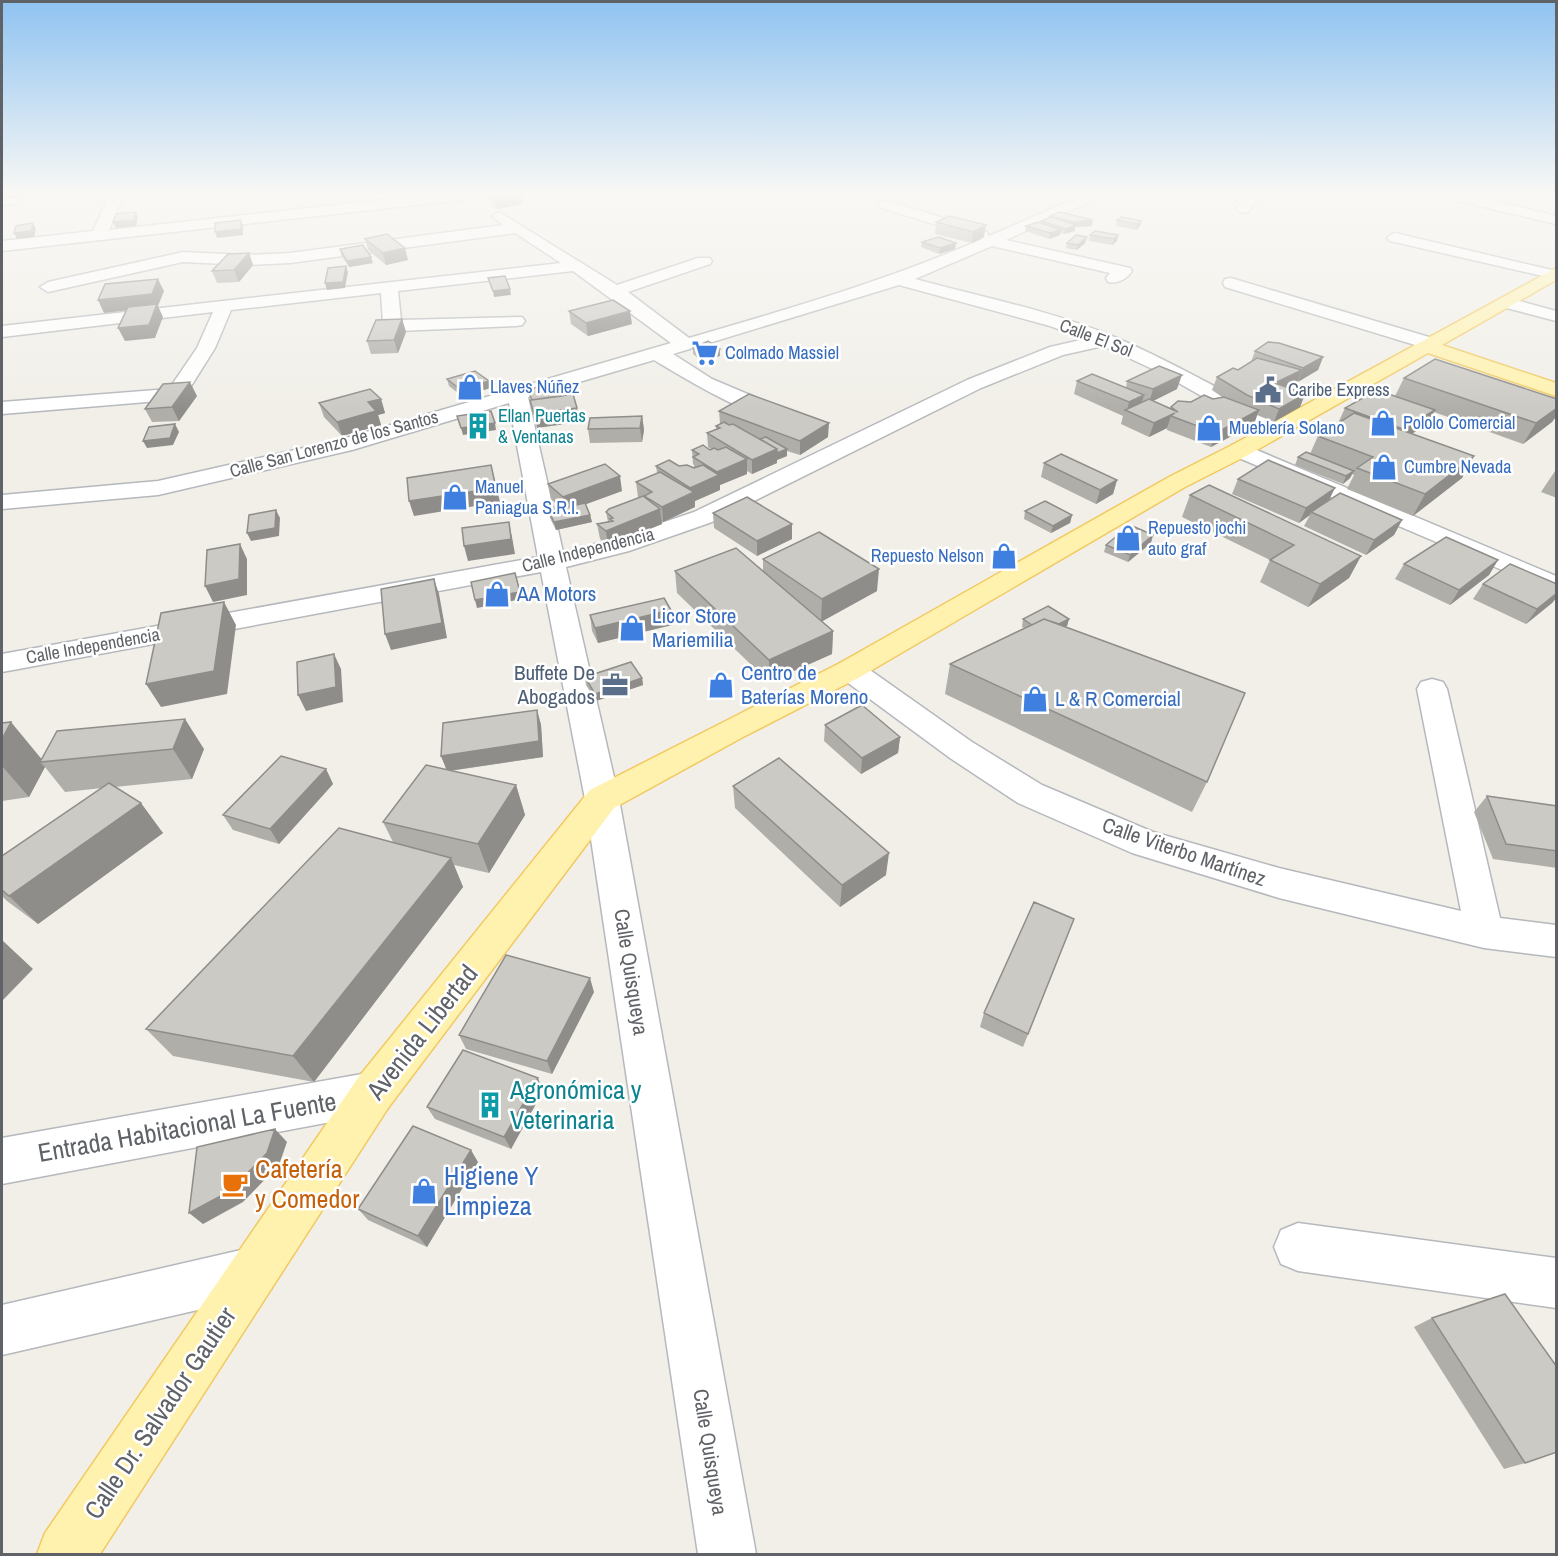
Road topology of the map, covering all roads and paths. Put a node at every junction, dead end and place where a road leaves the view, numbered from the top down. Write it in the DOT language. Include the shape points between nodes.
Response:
graph roads {
  1 [pos="143,267"];
  2 [pos="572,267"];
  3 [pos="578,267"];
  4 [pos="687,267"];
  5 [pos="930,267"];
  6 [pos="1105,267"];
  7 [pos="1522,267"];
  8 [pos="1555,274"];
  9 [pos="1114,278"];
  10 [pos="899,280"];
  11 [pos="1232,283"];
  12 [pos="48,287"];
  13 [pos="389,289"];
  14 [pos="615,291"];
  15 [pos="1505,302"];
  16 [pos="224,307"];
  17 [pos="1557,316"];
  18 [pos="516,321"];
  19 [pos="10,330"];
  20 [pos="1105,340"];
  21 [pos="686,344"];
  22 [pos="1430,345"];
  23 [pos="2,351"];
  24 [pos="657,353"];
  25 [pos="1557,390"];
  26 [pos="518,394"];
  27 [pos="2,408"];
  28 [pos="799,422"];
  29 [pos="1281,426"];
  30 [pos="1240,450"];
  31 [pos="2,502"];
  32 [pos="555,562"];
  33 [pos="1557,585"];
  34 [pos="2,663"];
  35 [pos="850,670"];
  36 [pos="1432,689"];
  37 [pos="602,799"];
  38 [pos="1484,932"];
  39 [pos="1557,941"];
  40 [pos="373,1093"];
  41 [pos="2,1161"];
  42 [pos="1298,1247"];
  43 [pos="254,1272"];
  44 [pos="1557,1283"];
  45 [pos="2,1329"];
  46 [pos="69,1553"];
  47 [pos="727,1554"];
  1 -- 12 [label="street"];
  2 -- 13 [label="street"];
  3 -- 14 [label="street"];
  4 -- 14 [label="street"];
  5 -- 10 [label="street, Calle San Lorenzo de los Santos"];
  6 -- 9 [label="street" via="1124,271"];
  7 -- 8 [label="street"];
  8 -- 15 [label="main road"];
  10 -- 20 [label="street, Calle El Sol" via="1056,322"];
  10 -- 21 [label="street, Calle San Lorenzo de los Santos"];
  11 -- 22 [label="street"];
  13 -- 16 [label="street"];
  13 -- 18 [label="street" via="392,323 398,326"];
  14 -- 21 [label="street"];
  15 -- 17 [label="street"];
  15 -- 22 [label="main road"];
  16 -- 19 [label="street"];
  16 -- 27 [label="street" via="206,348 176,394"];
  19 -- 23 [label="street"];
  20 -- 29 [label="street, Calle El Sol" via="1168,369 1234,407"];
  20 -- 32 [label="street, Calle Independencia" via="1057,351 840,438 703,517 620,546"];
  21 -- 24 [label="street, Calle San Lorenzo de los Santos"];
  22 -- 25 [label="main road"];
  22 -- 29 [label="main road"];
  24 -- 26 [label="street, Calle San Lorenzo de los Santos"];
  24 -- 28 [label="street" via="705,383"];
  26 -- 31 [label="street, Calle San Lorenzo de los Santos" via="344,445 158,488"];
  26 -- 32 [label="street, Calle Quisqueya"];
  29 -- 30 [label="main road"];
  30 -- 33 [label="street"];
  30 -- 35 [label="main road" via="1177,482"];
  32 -- 34 [label="street, Calle Independencia"];
  32 -- 37 [label="street, Calle Quisqueya"];
  35 -- 37 [label="main road"];
  35 -- 38 [label="street, Calle Viterbo Martínez" via="1030,794 1144,843 1279,883"];
  36 -- 38 [label="street"];
  37 -- 40 [label="main road, Avenida Libertad"];
  37 -- 47 [label="street, Calle Quisqueya"];
  38 -- 39 [label="street, Calle Viterbo Martínez"];
  40 -- 41 [label="street, Entrada Habitacional La Fuente"];
  40 -- 43 [label="main road, Avenida Libertad"];
  42 -- 44 [label="street"];
  43 -- 45 [label="street"];
  43 -- 46 [label="main road, Calle Dr. Salvador Gautier"];
}
